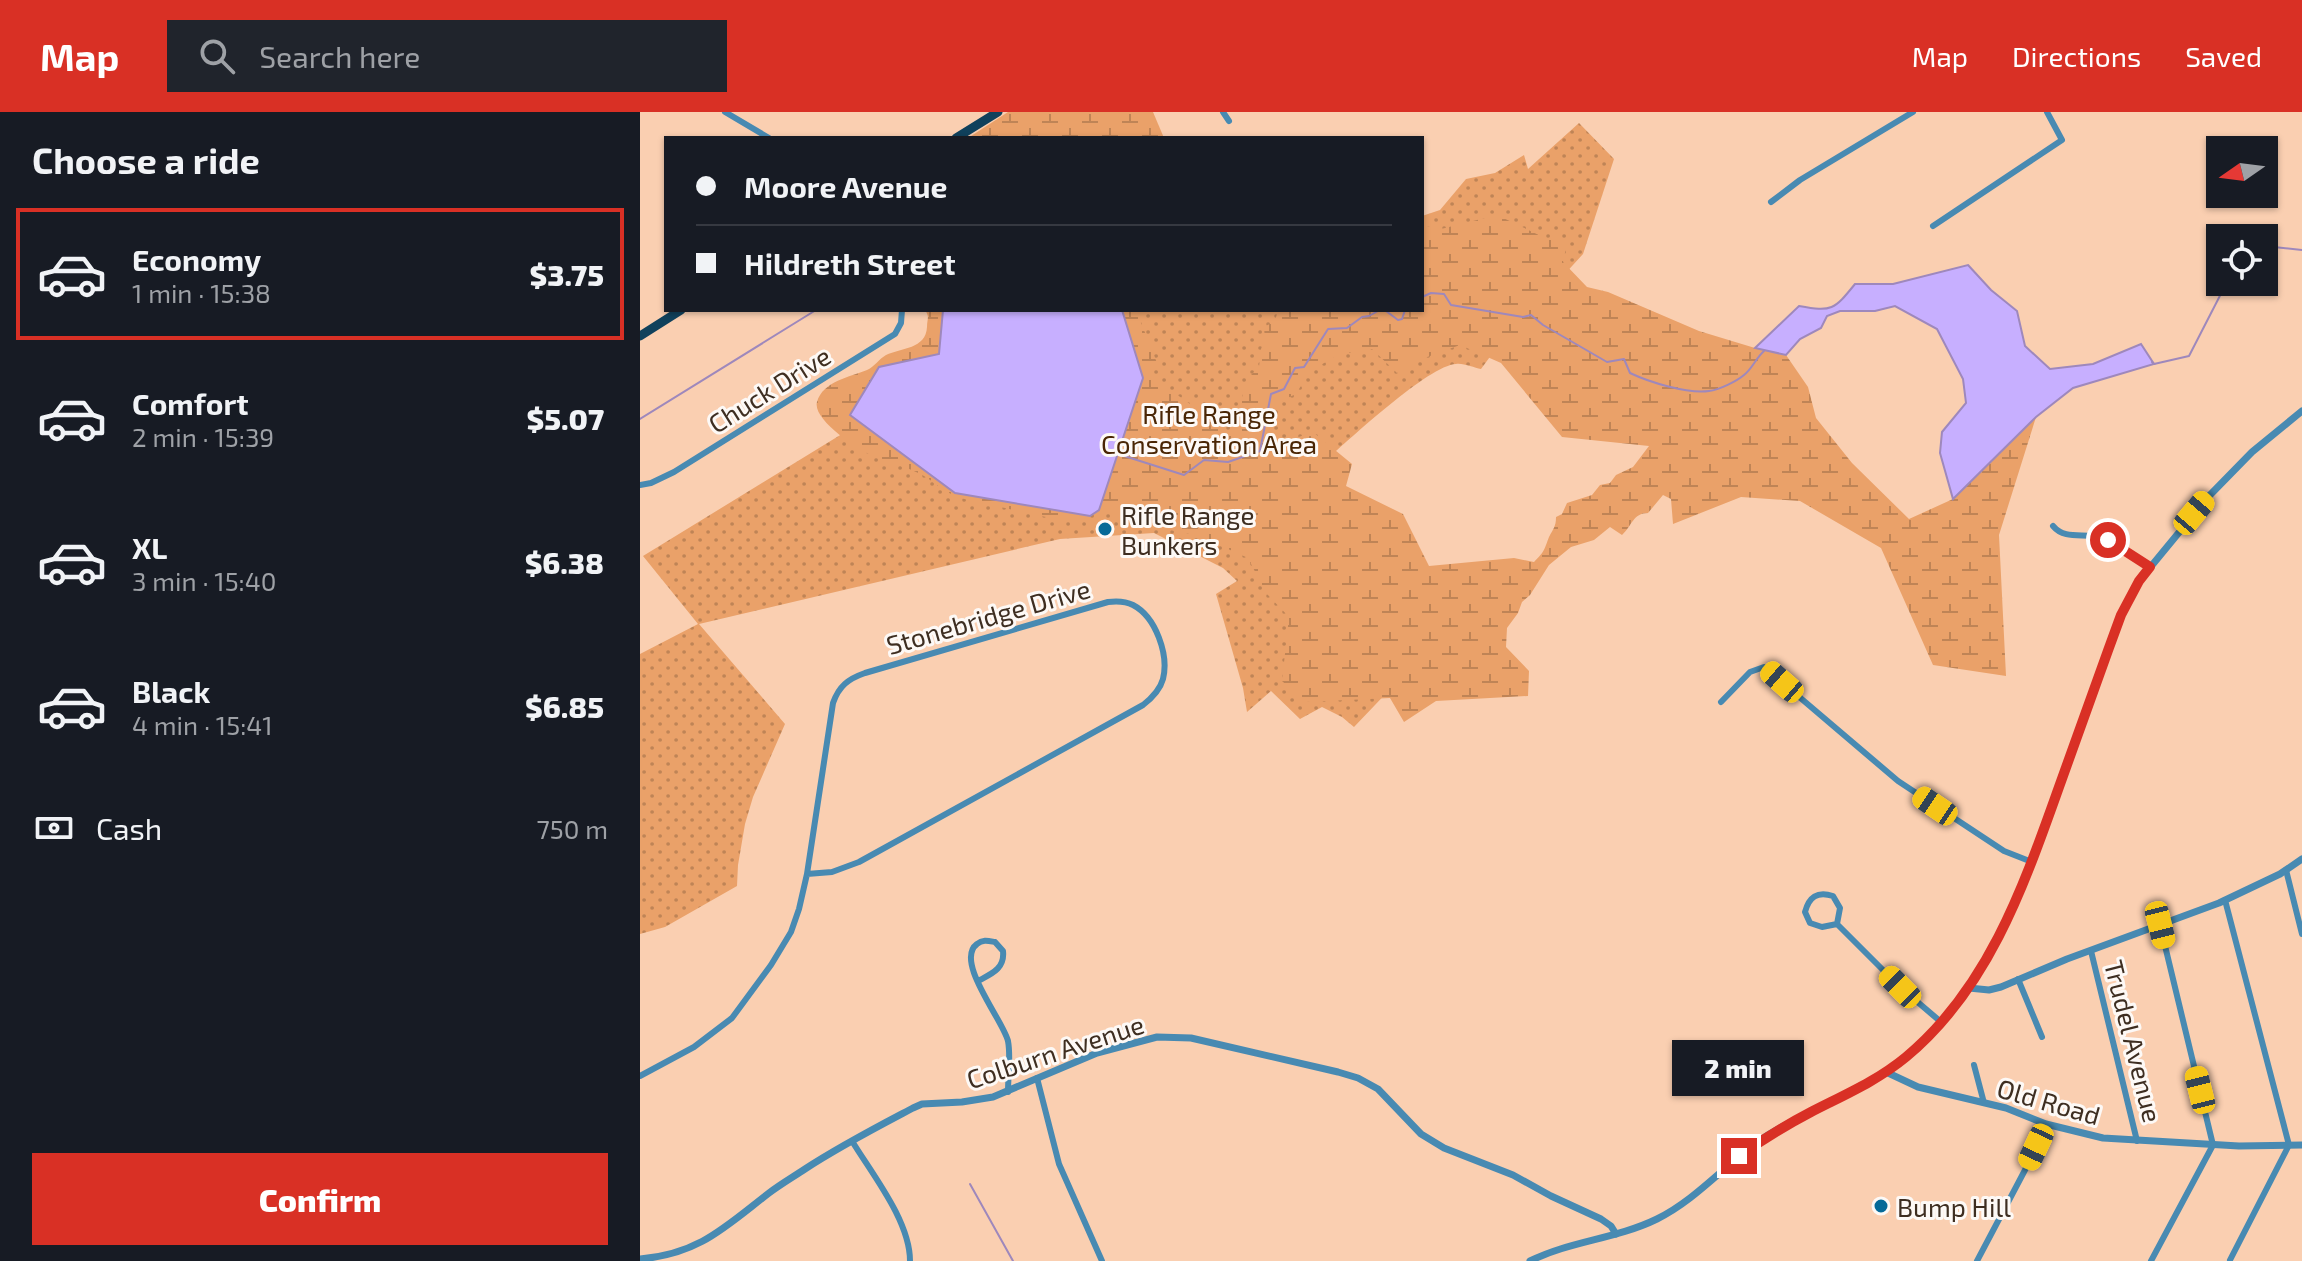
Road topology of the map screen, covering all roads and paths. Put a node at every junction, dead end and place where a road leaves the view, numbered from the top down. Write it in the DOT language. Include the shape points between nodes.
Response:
graph roads {
  1 [pos="725,112"];
  2 [pos="998,112"];
  3 [pos="1223,112"];
  4 [pos="1913,112"];
  5 [pos="2049,113"];
  6 [pos="1229,121"];
  7 [pos="766,136"];
  8 [pos="959,136"];
  9 [pos="1771,202"];
  10 [pos="1933,226"];
  11 [pos="678,312"];
  12 [pos="902,312"];
  13 [pos="641,333"];
  14 [pos="2302,411"];
  15 [pos="640,485"];
  16 [pos="2053,526"];
  17 [pos="2150,567"];
  18 [pos="1721,702"];
  19 [pos="2302,859"];
  20 [pos="2032,862"];
  21 [pos="2286,870"];
  22 [pos="807,874"];
  23 [pos="2225,900"];
  24 [pos="1837,924"];
  25 [pos="2160,925"];
  26 [pos="2302,934"];
  27 [pos="2091,951"];
  28 [pos="2018,979"];
  29 [pos="978,981"];
  30 [pos="1969,988"];
  31 [pos="1941,1022"];
  32 [pos="2042,1037"];
  33 [pos="1974,1065"];
  34 [pos="1886,1072"];
  35 [pos="640,1076"];
  36 [pos="1037,1078"];
  37 [pos="1008,1092"];
  38 [pos="1984,1103"];
  39 [pos="2046,1124"];
  40 [pos="852,1141"];
  41 [pos="2137,1141"];
  42 [pos="2213,1145"];
  43 [pos="2289,1145"];
  44 [pos="2302,1145"];
  45 [pos="1616,1234"];
  46 [pos="640,1259"];
  47 [pos="2230,1260"];
  48 [pos="910,1261"];
  49 [pos="1102,1261"];
  50 [pos="1530,1261"];
  51 [pos="1977,1261"];
  52 [pos="2151,1261"];
  1 -- 7 [label="street"];
  2 -- 8 [label="main road"];
  3 -- 6 [label="street"];
  4 -- 9 [label="street"];
  5 -- 10 [label="street" via="2062,140"];
  11 -- 13 [label="main road"];
  12 -- 15 [label="street, Chuck Drive" via="895,334 674,472"];
  14 -- 17 [label="street" via="2209,496"];
  16 -- 17 [label="street" via="2062,534 2113,542"];
  17 -- 20 [label="street" via="2121,615"];
  18 -- 20 [label="street" via="1750,672 1764,667 1898,781 2004,851"];
  19 -- 21 [label="street"];
  20 -- 30 [label="street" via="1989,958"];
  21 -- 23 [label="street"];
  21 -- 26 [label="street"];
  22 -- 22 [label="street, Stonebridge Drive" via="833,703 845,682 1108,602 1131,604 1150,620 1164,669 1157,691 1143,705 859,862"];
  22 -- 35 [label="street, Stonebridge Drive" via="791,932 732,1018 694,1047"];
  23 -- 25 [label="street"];
  23 -- 43 [label="street"];
  24 -- 24 [label="street" via="1810,923 1805,912 1810,899 1833,896 1840,908"];
  24 -- 31 [label="street"];
  25 -- 27 [label="street"];
  25 -- 42 [label="street"];
  27 -- 28 [label="street"];
  27 -- 41 [label="street, Trudel Avenue"];
  28 -- 30 [label="street" via="1989,990"];
  28 -- 32 [label="street"];
  29 -- 29 [label="street" via="972,950 984,941 995,942 1003,951 1003,963"];
  29 -- 37 [label="street" via="1008,1041"];
  30 -- 31 [label="street"];
  31 -- 34 [label="street"];
  33 -- 38 [label="street"];
  34 -- 38 [label="street, Old Road" via="1918,1087"];
  34 -- 45 [label="street" via="1769,1135 1675,1208"];
  36 -- 37 [label="street, Colburn Avenue"];
  36 -- 45 [label="street, Colburn Avenue" via="1097,1053 1157,1037 1191,1038 1338,1072 1378,1089 1421,1134 1444,1148 1601,1219"];
  36 -- 49 [label="street" via="1059,1164"];
  37 -- 40 [label="street, Colburn Avenue" via="922,1104"];
  38 -- 39 [label="street, Old Road"];
  39 -- 41 [label="street, Old Road"];
  39 -- 51 [label="street"];
  40 -- 46 [label="street, Colburn Avenue" via="698,1244"];
  40 -- 48 [label="street" via="898,1217"];
  41 -- 42 [label="street, Old Road"];
  42 -- 43 [label="street, Old Road"];
  42 -- 52 [label="street"];
  43 -- 44 [label="street, Old Road"];
  43 -- 47 [label="street"];
  45 -- 50 [label="street"];
}
